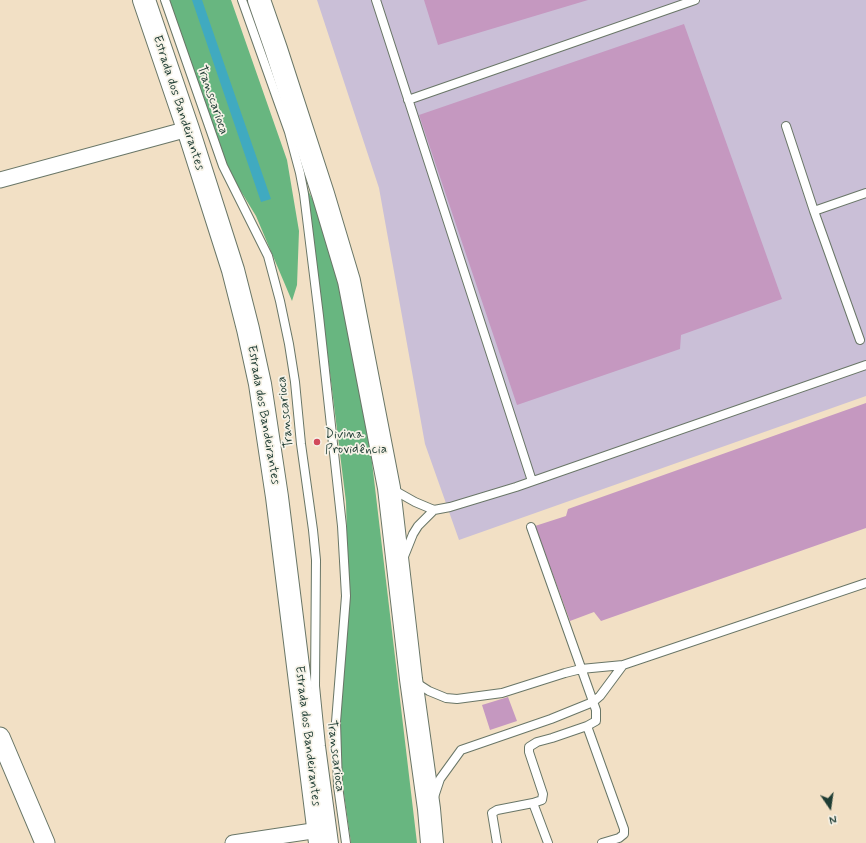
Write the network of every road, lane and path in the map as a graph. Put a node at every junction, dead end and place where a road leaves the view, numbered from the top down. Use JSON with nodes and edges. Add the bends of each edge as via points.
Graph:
{"nodes":[{"id":1,"x":144,"y":0,"type":"edge"},
{"id":2,"x":165,"y":0,"type":"edge"},
{"id":3,"x":242,"y":0,"type":"edge"},
{"id":4,"x":259,"y":0,"type":"edge"},
{"id":5,"x":376,"y":0,"type":"edge"},
{"id":6,"x":695,"y":0,"type":"edge"},
{"id":7,"x":408,"y":100,"type":"junction"},
{"id":8,"x":786,"y":126,"type":"dead end"},
{"id":9,"x":188,"y":129,"type":"junction"},
{"id":10,"x":0,"y":180,"type":"edge"},
{"id":11,"x":866,"y":193,"type":"edge"},
{"id":12,"x":814,"y":211,"type":"junction"},
{"id":13,"x":860,"y":340,"type":"dead end"},
{"id":14,"x":866,"y":365,"type":"edge"},
{"id":15,"x":532,"y":481,"type":"junction"},
{"id":16,"x":389,"y":488,"type":"junction"},
{"id":17,"x":434,"y":510,"type":"junction"},
{"id":18,"x":531,"y":527,"type":"dead end"},
{"id":19,"x":398,"y":570,"type":"junction"},
{"id":20,"x":866,"y":583,"type":"edge"},
{"id":21,"x":622,"y":665,"type":"junction"},
{"id":22,"x":581,"y":669,"type":"junction"},
{"id":23,"x":411,"y":679,"type":"junction"},
{"id":24,"x":593,"y":702,"type":"junction"},
{"id":25,"x":587,"y":726,"type":"junction"},
{"id":26,"x":0,"y":737,"type":"edge"},
{"id":27,"x":533,"y":803,"type":"junction"},
{"id":28,"x":429,"y":809,"type":"junction"},
{"id":29,"x":325,"y":839,"type":"edge"},
{"id":30,"x":45,"y":843,"type":"edge"},
{"id":31,"x":234,"y":843,"type":"edge"},
{"id":32,"x":346,"y":843,"type":"edge"},
{"id":33,"x":432,"y":843,"type":"edge"},
{"id":34,"x":497,"y":843,"type":"edge"},
{"id":35,"x":548,"y":843,"type":"edge"},
{"id":36,"x":602,"y":843,"type":"edge"}],
"edges":[{"from":1,"to":9,"type":"main road","name":"Estrada dos Bandeirantes"},
{"from":2,"to":29,"type":"lane","name":"Transcarioca","via":[[223,166],[268,256],[289,344],[316,560],[315,686],[321,746]]},
{"from":3,"to":32,"type":"lane","name":"Transcarioca","via":[[289,132],[304,194],[342,526],[346,596],[336,722],[338,786]]},
{"from":4,"to":16,"type":"main road","via":[[348,281]]},
{"from":5,"to":7,"type":"lane"},
{"from":6,"to":7,"type":"lane"},
{"from":7,"to":15,"type":"lane"},
{"from":8,"to":12,"type":"lane"},
{"from":9,"to":10,"type":"street"},
{"from":9,"to":29,"type":"main road","name":"Estrada dos Bandeirantes","via":[[232,270],[260,384]]},
{"from":11,"to":12,"type":"lane"},
{"from":12,"to":13,"type":"lane"},
{"from":14,"to":15,"type":"lane"},
{"from":15,"to":17,"type":"lane"},
{"from":16,"to":17,"type":"lane"},
{"from":16,"to":19,"type":"main road"},
{"from":17,"to":19,"type":"lane","via":[[413,534]]},
{"from":18,"to":22,"type":"lane"},
{"from":19,"to":23,"type":"main road"},
{"from":20,"to":21,"type":"lane"},
{"from":21,"to":22,"type":"lane"},
{"from":21,"to":24,"type":"lane"},
{"from":22,"to":23,"type":"lane","via":[[502,693],[456,699],[429,691]]},
{"from":22,"to":24,"type":"lane"},
{"from":23,"to":28,"type":"main road"},
{"from":24,"to":25,"type":"lane","via":[[596,721]]},
{"from":24,"to":28,"type":"lane","via":[[461,750],[440,779]]},
{"from":25,"to":27,"type":"lane","via":[[529,747],[543,794],[542,800]]},
{"from":25,"to":36,"type":"lane","via":[[624,829],[624,834],[620,838]]},
{"from":26,"to":30,"type":"street"},
{"from":27,"to":34,"type":"lane","via":[[492,813]]},
{"from":27,"to":35,"type":"lane"},
{"from":28,"to":33,"type":"main road"},
{"from":29,"to":31,"type":"street"}]}
